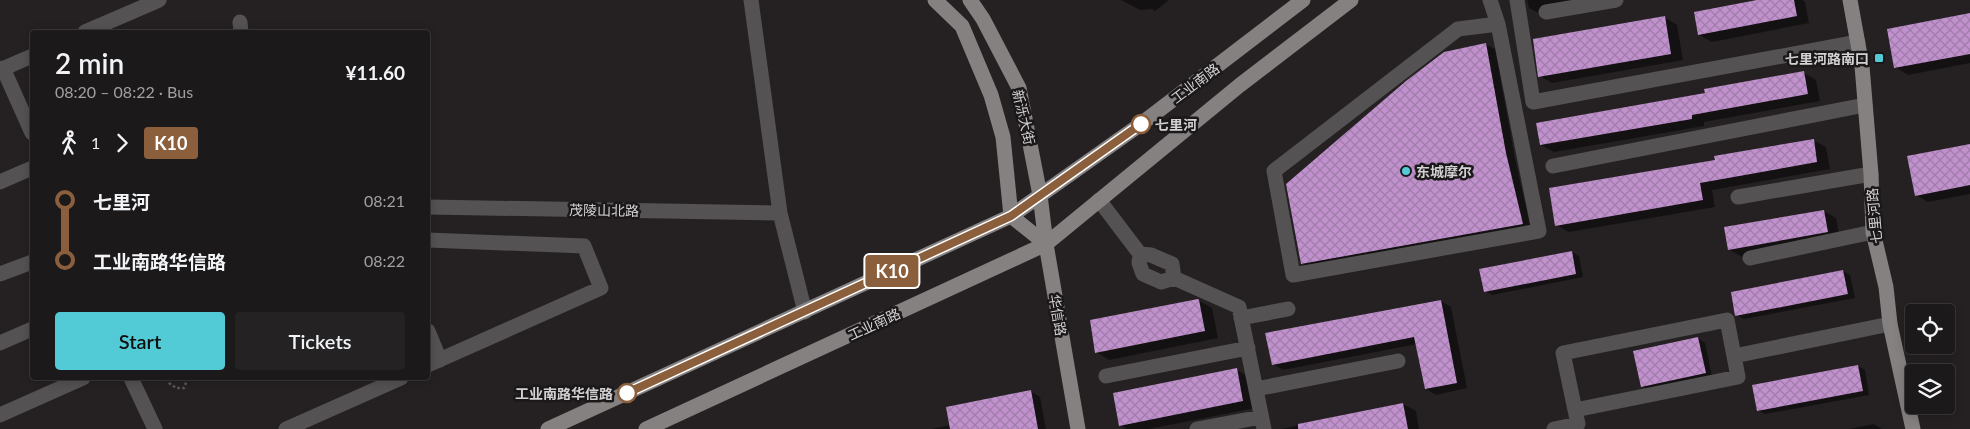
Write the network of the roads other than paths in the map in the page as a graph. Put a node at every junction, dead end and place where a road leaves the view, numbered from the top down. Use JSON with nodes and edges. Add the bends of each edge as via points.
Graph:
{"nodes":[{"id":1,"x":159,"y":0,"type":"edge"},
{"id":2,"x":751,"y":0,"type":"edge"},
{"id":3,"x":935,"y":0,"type":"edge"},
{"id":4,"x":970,"y":0,"type":"edge"},
{"id":5,"x":1303,"y":0,"type":"edge"},
{"id":6,"x":1351,"y":0,"type":"edge"},
{"id":7,"x":1490,"y":0,"type":"edge"},
{"id":8,"x":1517,"y":0,"type":"edge"},
{"id":9,"x":1616,"y":0,"type":"edge"},
{"id":10,"x":1850,"y":0,"type":"edge"},
{"id":11,"x":1546,"y":12,"type":"dead end"},
{"id":12,"x":1498,"y":24,"type":"junction"},
{"id":13,"x":90,"y":30,"type":"edge"},
{"id":14,"x":1858,"y":42,"type":"junction"},
{"id":15,"x":30,"y":57,"type":"edge"},
{"id":16,"x":2,"y":69,"type":"edge"},
{"id":17,"x":1865,"y":105,"type":"junction"},
{"id":18,"x":30,"y":129,"type":"edge"},
{"id":19,"x":1553,"y":166,"type":"dead end"},
{"id":20,"x":30,"y":169,"type":"edge"},
{"id":21,"x":1871,"y":174,"type":"junction"},
{"id":22,"x":0,"y":182,"type":"edge"},
{"id":23,"x":1040,"y":195,"type":"junction"},
{"id":24,"x":1738,"y":197,"type":"dead end"},
{"id":25,"x":1099,"y":200,"type":"junction"},
{"id":26,"x":430,"y":207,"type":"edge"},
{"id":27,"x":780,"y":213,"type":"junction"},
{"id":28,"x":1011,"y":216,"type":"junction"},
{"id":29,"x":1873,"y":232,"type":"junction"},
{"id":30,"x":430,"y":240,"type":"edge"},
{"id":31,"x":1046,"y":244,"type":"junction"},
{"id":32,"x":1140,"y":254,"type":"junction"},
{"id":33,"x":1750,"y":258,"type":"dead end"},
{"id":34,"x":30,"y":263,"type":"edge"},
{"id":35,"x":0,"y":274,"type":"edge"},
{"id":36,"x":1174,"y":278,"type":"junction"},
{"id":37,"x":1288,"y":309,"type":"dead end"},
{"id":38,"x":804,"y":312,"type":"junction"},
{"id":39,"x":1241,"y":318,"type":"junction"},
{"id":40,"x":1890,"y":324,"type":"junction"},
{"id":41,"x":30,"y":330,"type":"edge"},
{"id":42,"x":430,"y":342,"type":"edge"},
{"id":43,"x":0,"y":343,"type":"edge"},
{"id":44,"x":1248,"y":348,"type":"junction"},
{"id":45,"x":1734,"y":356,"type":"junction"},
{"id":46,"x":1398,"y":361,"type":"dead end"},
{"id":47,"x":434,"y":363,"type":"edge"},
{"id":48,"x":1106,"y":376,"type":"dead end"},
{"id":49,"x":79,"y":380,"type":"edge"},
{"id":50,"x":132,"y":380,"type":"edge"},
{"id":51,"x":396,"y":380,"type":"edge"},
{"id":52,"x":1256,"y":389,"type":"junction"},
{"id":53,"x":1575,"y":410,"type":"junction"},
{"id":54,"x":0,"y":415,"type":"edge"},
{"id":55,"x":1263,"y":423,"type":"edge"},
{"id":56,"x":150,"y":427,"type":"edge"},
{"id":57,"x":286,"y":429,"type":"edge"},
{"id":58,"x":548,"y":429,"type":"edge"},
{"id":59,"x":646,"y":429,"type":"edge"},
{"id":60,"x":1078,"y":429,"type":"edge"},
{"id":61,"x":1197,"y":429,"type":"edge"},
{"id":62,"x":1554,"y":429,"type":"edge"},
{"id":63,"x":1913,"y":429,"type":"edge"}],
"edges":[{"from":1,"to":13,"type":"street"},
{"from":2,"to":27,"type":"street"},
{"from":3,"to":28,"type":"main road","name":"新泺大街","via":[[962,26],[991,95],[1002,137]]},
{"from":4,"to":23,"type":"main road","name":"新泺大街","via":[[1019,88]]},
{"from":5,"to":23,"type":"main road","name":"工业南路","via":[[1141,124]]},
{"from":6,"to":25,"type":"main road","name":"工业南路"},
{"from":7,"to":12,"type":"street"},
{"from":8,"to":14,"type":"street","via":[[1533,102]]},
{"from":9,"to":11,"type":"street"},
{"from":10,"to":14,"type":"main road","name":"七里河路"},
{"from":12,"to":12,"type":"street","via":[[1458,29],[1274,171],[1293,275],[1539,232]]},
{"from":14,"to":17,"type":"main road","name":"七里河路"},
{"from":15,"to":16,"type":"street"},
{"from":16,"to":18,"type":"street"},
{"from":17,"to":19,"type":"street"},
{"from":17,"to":21,"type":"main road","name":"七里河路"},
{"from":20,"to":22,"type":"street"},
{"from":21,"to":24,"type":"street"},
{"from":21,"to":29,"type":"main road","name":"七里河路"},
{"from":23,"to":28,"type":"main road","name":"工业南路"},
{"from":23,"to":31,"type":"main road","name":"新泺大街"},
{"from":25,"to":31,"type":"main road","name":"工业南路"},
{"from":25,"to":32,"type":"street"},
{"from":26,"to":27,"type":"street","name":"茂陵山北路"},
{"from":27,"to":38,"type":"street"},
{"from":28,"to":31,"type":"main road"},
{"from":28,"to":38,"type":"main road","name":"工业南路"},
{"from":29,"to":33,"type":"street"},
{"from":29,"to":40,"type":"main road","name":"七里河路","via":[[1886,287]]},
{"from":30,"to":47,"type":"street","via":[[584,246],[601,288]]},
{"from":31,"to":59,"type":"main road","name":"工业南路"},
{"from":31,"to":60,"type":"main road","name":"华信路"},
{"from":32,"to":36,"type":"street","via":[[1172,264]]},
{"from":32,"to":36,"type":"street","via":[[1143,274],[1161,282]]},
{"from":34,"to":35,"type":"street"},
{"from":36,"to":39,"type":"street","via":[[1239,307]]},
{"from":37,"to":39,"type":"street"},
{"from":38,"to":58,"type":"main road","name":"工业南路"},
{"from":39,"to":44,"type":"street"},
{"from":40,"to":45,"type":"street"},
{"from":40,"to":63,"type":"main road","name":"七里河路"},
{"from":41,"to":43,"type":"street"},
{"from":42,"to":47,"type":"street"},
{"from":44,"to":48,"type":"street"},
{"from":44,"to":52,"type":"street"},
{"from":45,"to":53,"type":"street","via":[[1738,377]]},
{"from":45,"to":53,"type":"street","via":[[1727,320],[1563,353]]},
{"from":46,"to":52,"type":"street"},
{"from":49,"to":54,"type":"street"},
{"from":50,"to":56,"type":"street"},
{"from":51,"to":57,"type":"street"},
{"from":52,"to":55,"type":"street"},
{"from":53,"to":62,"type":"street","via":[[1578,424]]},
{"from":55,"to":61,"type":"street"}]}
